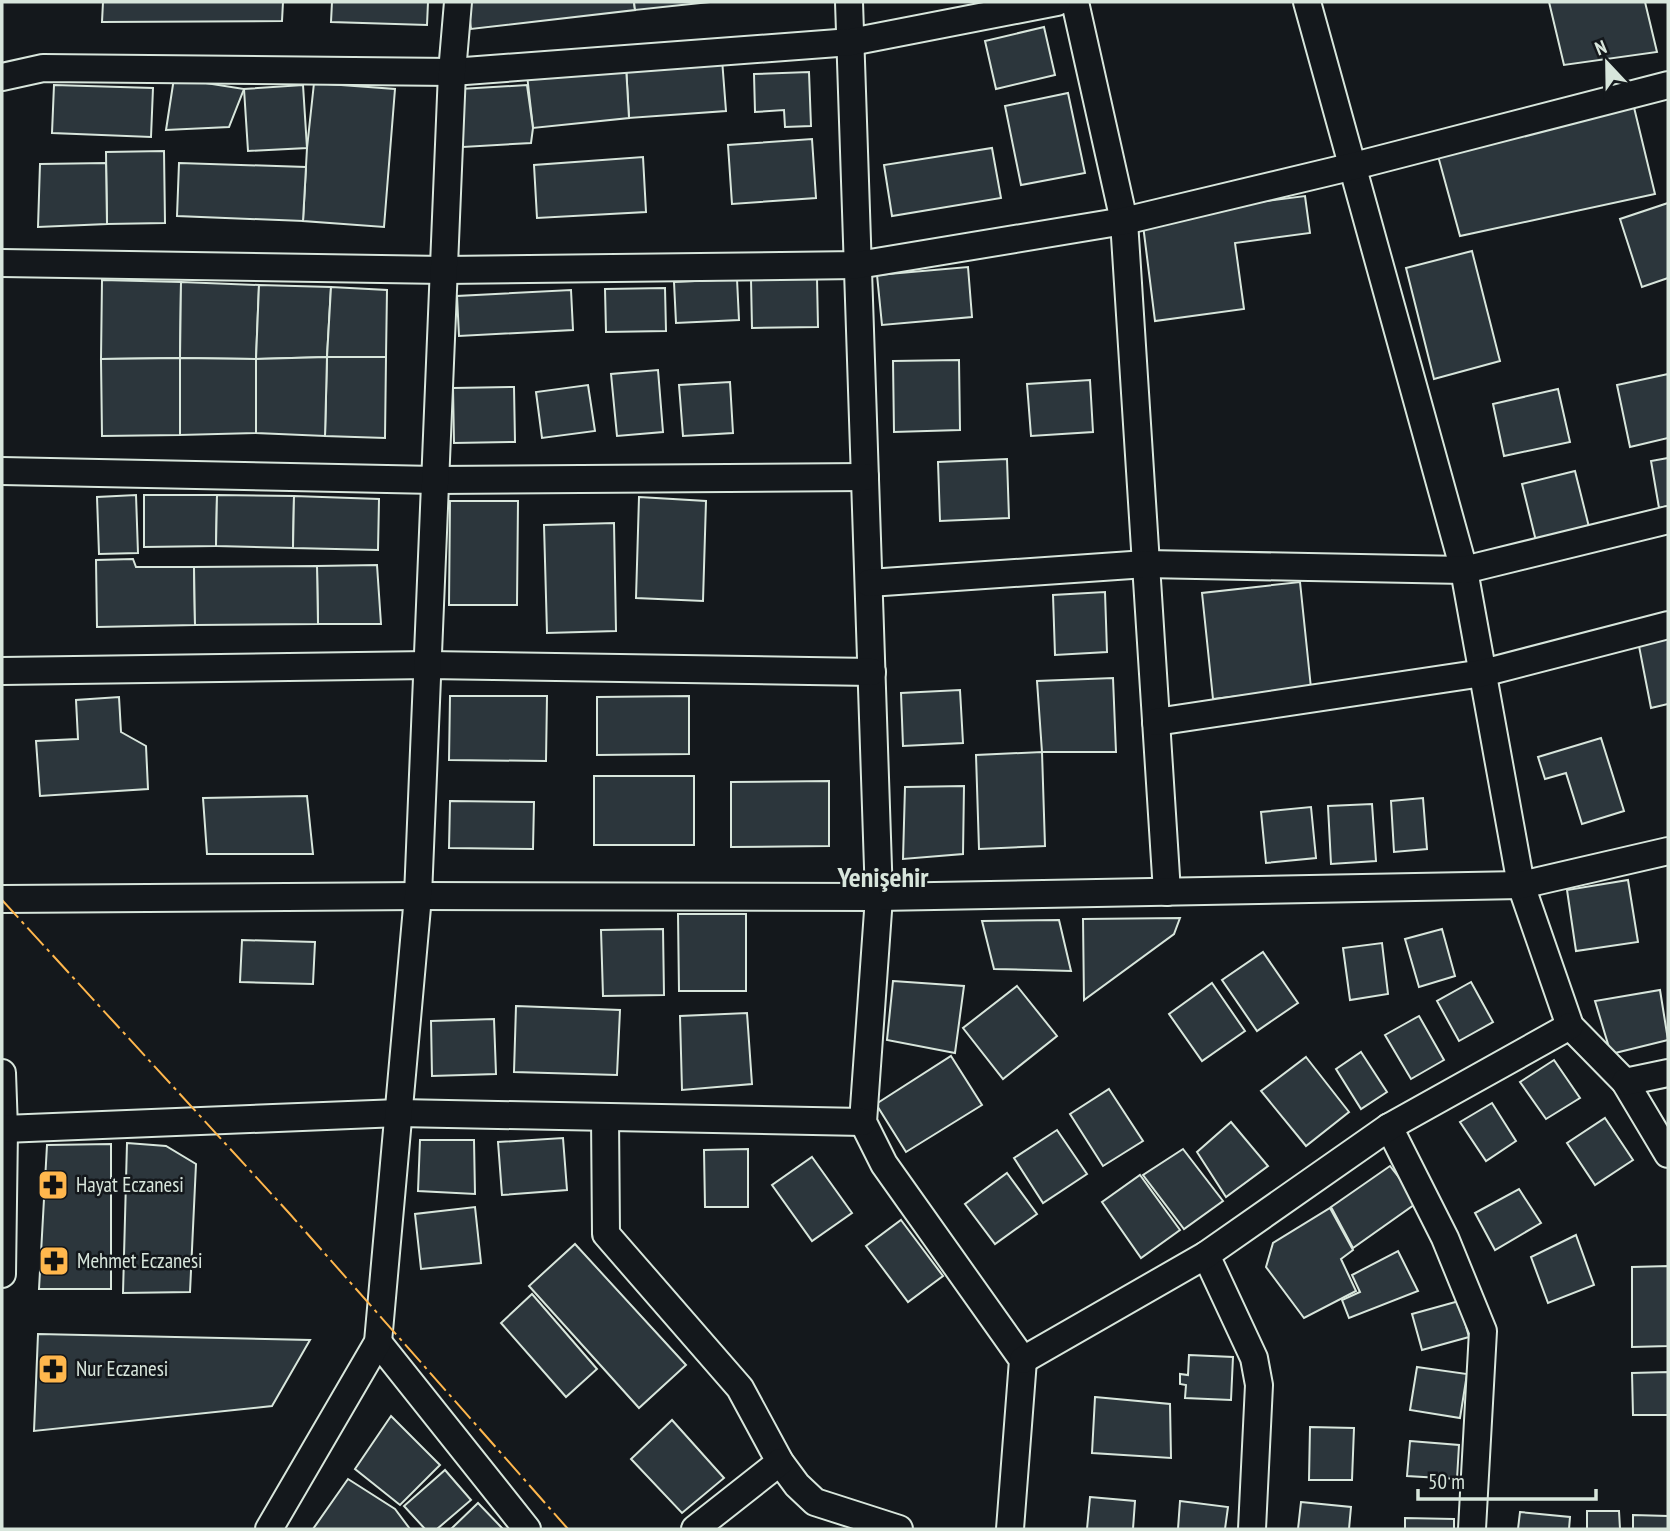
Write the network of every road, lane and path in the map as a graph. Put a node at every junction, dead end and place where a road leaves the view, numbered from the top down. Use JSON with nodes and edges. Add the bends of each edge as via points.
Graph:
{"nodes":[{"id":1,"x":458,"y":2,"type":"edge"},
{"id":2,"x":849,"y":2,"type":"edge"},
{"id":3,"x":1058,"y":2,"type":"edge"},
{"id":4,"x":1074,"y":2,"type":"edge"},
{"id":5,"x":1307,"y":2,"type":"edge"},
{"id":6,"x":851,"y":42,"type":"junction"},
{"id":7,"x":452,"y":72,"type":"junction"},
{"id":8,"x":2,"y":77,"type":"edge"},
{"id":9,"x":1668,"y":85,"type":"edge"},
{"id":10,"x":1354,"y":166,"type":"junction"},
{"id":11,"x":1124,"y":221,"type":"junction"},
{"id":12,"x":2,"y":263,"type":"edge"},
{"id":13,"x":858,"y":265,"type":"junction"},
{"id":14,"x":444,"y":270,"type":"junction"},
{"id":15,"x":2,"y":471,"type":"edge"},
{"id":16,"x":865,"y":477,"type":"junction"},
{"id":17,"x":435,"y":480,"type":"junction"},
{"id":18,"x":1668,"y":520,"type":"edge"},
{"id":19,"x":1146,"y":564,"type":"junction"},
{"id":20,"x":1464,"y":570,"type":"junction"},
{"id":21,"x":869,"y":583,"type":"junction"},
{"id":22,"x":1668,"y":625,"type":"edge"},
{"id":23,"x":428,"y":665,"type":"junction"},
{"id":24,"x":2,"y":671,"type":"edge"},
{"id":25,"x":872,"y":673,"type":"junction"},
{"id":26,"x":1483,"y":674,"type":"junction"},
{"id":27,"x":1156,"y":722,"type":"junction"},
{"id":28,"x":1668,"y":851,"type":"edge"},
{"id":29,"x":1521,"y":885,"type":"junction"},
{"id":30,"x":1167,"y":892,"type":"junction"},
{"id":31,"x":418,"y":896,"type":"junction"},
{"id":32,"x":879,"y":897,"type":"junction"},
{"id":33,"x":2,"y":899,"type":"edge"},
{"id":34,"x":1570,"y":1026,"type":"junction"},
{"id":35,"x":2,"y":1073,"type":"edge"},
{"id":36,"x":1668,"y":1073,"type":"edge"},
{"id":37,"x":1625,"y":1082,"type":"junction"},
{"id":38,"x":399,"y":1113,"type":"junction"},
{"id":39,"x":605,"y":1117,"type":"junction"},
{"id":40,"x":863,"y":1122,"type":"junction"},
{"id":41,"x":3,"y":1125,"type":"edge"},
{"id":42,"x":1389,"y":1127,"type":"junction"},
{"id":43,"x":1668,"y":1154,"type":"edge"},
{"id":44,"x":1206,"y":1255,"type":"junction"},
{"id":45,"x":2,"y":1274,"type":"edge"},
{"id":46,"x":378,"y":1342,"type":"junction"},
{"id":47,"x":1023,"y":1360,"type":"junction"},
{"id":48,"x":780,"y":1462,"type":"junction"},
{"id":49,"x":269,"y":1529,"type":"edge"},
{"id":50,"x":527,"y":1529,"type":"edge"},
{"id":51,"x":695,"y":1529,"type":"edge"},
{"id":52,"x":899,"y":1529,"type":"edge"},
{"id":53,"x":1010,"y":1529,"type":"edge"},
{"id":54,"x":1252,"y":1529,"type":"edge"},
{"id":55,"x":1472,"y":1529,"type":"edge"}],
"edges":[{"from":1,"to":7,"type":"street"},
{"from":2,"to":6,"type":"street"},
{"from":3,"to":6,"type":"street"},
{"from":4,"to":11,"type":"street"},
{"from":5,"to":10,"type":"street"},
{"from":6,"to":7,"type":"street"},
{"from":6,"to":13,"type":"street"},
{"from":7,"to":8,"type":"street","via":[[43,68]]},
{"from":7,"to":14,"type":"street"},
{"from":9,"to":10,"type":"street"},
{"from":10,"to":11,"type":"street"},
{"from":10,"to":20,"type":"street"},
{"from":11,"to":13,"type":"street"},
{"from":11,"to":19,"type":"street"},
{"from":12,"to":14,"type":"street"},
{"from":13,"to":14,"type":"street"},
{"from":13,"to":16,"type":"street"},
{"from":14,"to":17,"type":"street"},
{"from":15,"to":17,"type":"street"},
{"from":16,"to":17,"type":"street"},
{"from":16,"to":21,"type":"street"},
{"from":17,"to":23,"type":"street"},
{"from":18,"to":20,"type":"street"},
{"from":19,"to":20,"type":"street"},
{"from":19,"to":21,"type":"street"},
{"from":19,"to":27,"type":"street"},
{"from":20,"to":26,"type":"street"},
{"from":21,"to":25,"type":"street"},
{"from":22,"to":26,"type":"street"},
{"from":23,"to":24,"type":"street"},
{"from":23,"to":25,"type":"street"},
{"from":23,"to":31,"type":"street"},
{"from":25,"to":32,"type":"street"},
{"from":26,"to":27,"type":"street"},
{"from":26,"to":29,"type":"street"},
{"from":27,"to":30,"type":"street"},
{"from":28,"to":29,"type":"street"},
{"from":29,"to":30,"type":"street"},
{"from":29,"to":34,"type":"street"},
{"from":30,"to":32,"type":"street"},
{"from":31,"to":32,"type":"street"},
{"from":31,"to":33,"type":"street"},
{"from":31,"to":38,"type":"street"},
{"from":32,"to":40,"type":"street"},
{"from":34,"to":37,"type":"street"},
{"from":34,"to":42,"type":"street"},
{"from":35,"to":41,"type":"street"},
{"from":36,"to":37,"type":"street"},
{"from":37,"to":43,"type":"street"},
{"from":38,"to":39,"type":"street"},
{"from":38,"to":41,"type":"street"},
{"from":38,"to":46,"type":"street"},
{"from":39,"to":40,"type":"street"},
{"from":39,"to":48,"type":"street","via":[[606,1234],[740,1388]]},
{"from":40,"to":47,"type":"street","via":[[884,1164]]},
{"from":41,"to":45,"type":"street"},
{"from":42,"to":44,"type":"street"},
{"from":42,"to":55,"type":"street","via":[[1445,1238],[1483,1331]]},
{"from":44,"to":47,"type":"street"},
{"from":44,"to":54,"type":"street","via":[[1254,1358],[1259,1385]]},
{"from":46,"to":49,"type":"street"},
{"from":46,"to":50,"type":"street"},
{"from":47,"to":53,"type":"street"},
{"from":48,"to":51,"type":"street"},
{"from":48,"to":52,"type":"street","via":[[816,1502]]}]}
